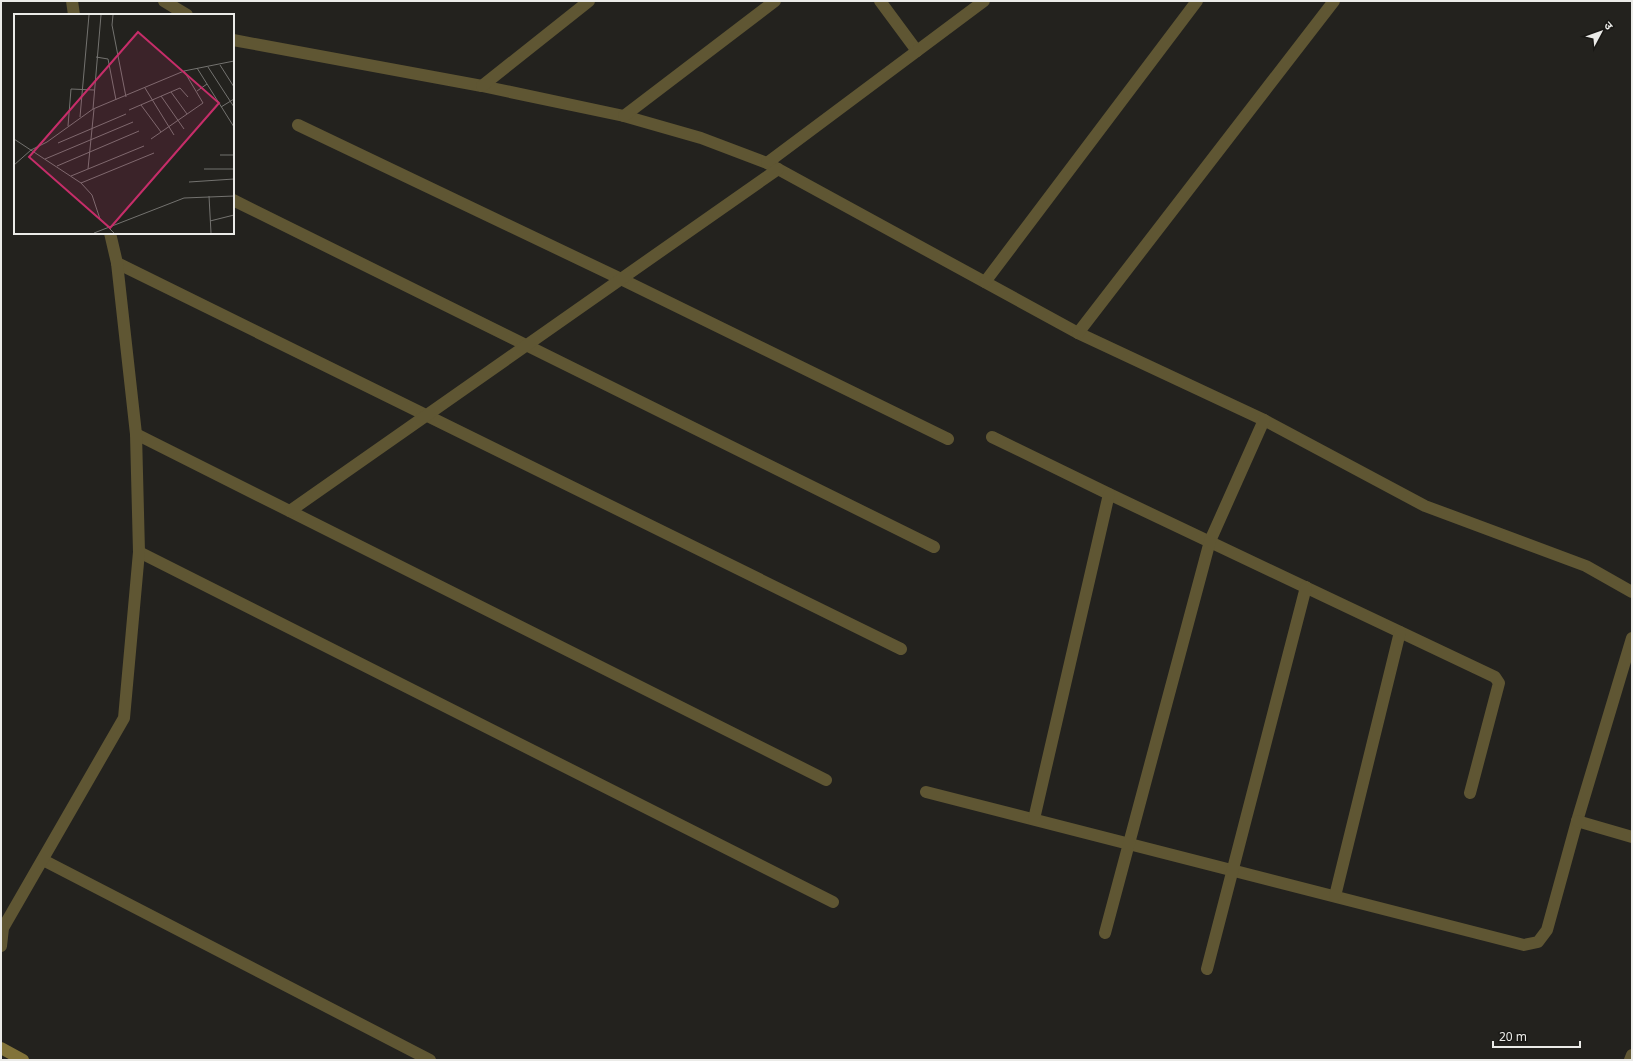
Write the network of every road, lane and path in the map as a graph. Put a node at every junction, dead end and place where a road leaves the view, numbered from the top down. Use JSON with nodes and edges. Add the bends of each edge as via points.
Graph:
{"nodes":[{"id":1,"x":72,"y":1,"type":"edge"},
{"id":2,"x":164,"y":1,"type":"edge"},
{"id":3,"x":589,"y":1,"type":"edge"},
{"id":4,"x":775,"y":1,"type":"edge"},
{"id":5,"x":880,"y":1,"type":"edge"},
{"id":6,"x":984,"y":1,"type":"edge"},
{"id":7,"x":1197,"y":1,"type":"edge"},
{"id":8,"x":1334,"y":1,"type":"edge"},
{"id":9,"x":74,"y":14,"type":"edge"},
{"id":10,"x":185,"y":14,"type":"edge"},
{"id":11,"x":234,"y":40,"type":"edge"},
{"id":12,"x":917,"y":51,"type":"junction"},
{"id":13,"x":482,"y":86,"type":"junction"},
{"id":14,"x":624,"y":116,"type":"junction"},
{"id":15,"x":298,"y":125,"type":"dead end"},
{"id":16,"x":772,"y":166,"type":"junction"},
{"id":17,"x":234,"y":200,"type":"edge"},
{"id":18,"x":110,"y":234,"type":"edge"},
{"id":19,"x":117,"y":263,"type":"junction"},
{"id":20,"x":621,"y":278,"type":"junction"},
{"id":21,"x":985,"y":282,"type":"junction"},
{"id":22,"x":1078,"y":333,"type":"junction"},
{"id":23,"x":526,"y":345,"type":"junction"},
{"id":24,"x":426,"y":415,"type":"junction"},
{"id":25,"x":1264,"y":420,"type":"junction"},
{"id":26,"x":136,"y":434,"type":"junction"},
{"id":27,"x":992,"y":437,"type":"dead end"},
{"id":28,"x":948,"y":439,"type":"dead end"},
{"id":29,"x":1109,"y":494,"type":"junction"},
{"id":30,"x":290,"y":511,"type":"junction"},
{"id":31,"x":1210,"y":541,"type":"junction"},
{"id":32,"x":934,"y":548,"type":"dead end"},
{"id":33,"x":139,"y":552,"type":"junction"},
{"id":34,"x":1306,"y":587,"type":"junction"},
{"id":35,"x":1632,"y":592,"type":"edge"},
{"id":36,"x":1400,"y":632,"type":"junction"},
{"id":37,"x":1632,"y":638,"type":"edge"},
{"id":38,"x":901,"y":648,"type":"dead end"},
{"id":39,"x":826,"y":780,"type":"dead end"},
{"id":40,"x":926,"y":792,"type":"dead end"},
{"id":41,"x":1470,"y":793,"type":"dead end"},
{"id":42,"x":1034,"y":819,"type":"junction"},
{"id":43,"x":1577,"y":821,"type":"junction"},
{"id":44,"x":1632,"y":837,"type":"edge"},
{"id":45,"x":1129,"y":843,"type":"junction"},
{"id":46,"x":43,"y":860,"type":"junction"},
{"id":47,"x":1233,"y":870,"type":"junction"},
{"id":48,"x":1335,"y":896,"type":"junction"},
{"id":49,"x":834,"y":902,"type":"dead end"},
{"id":50,"x":1105,"y":933,"type":"dead end"},
{"id":51,"x":1,"y":946,"type":"edge"},
{"id":52,"x":1207,"y":969,"type":"dead end"},
{"id":53,"x":1,"y":1048,"type":"edge"},
{"id":54,"x":1632,"y":1055,"type":"edge"},
{"id":55,"x":23,"y":1060,"type":"edge"},
{"id":56,"x":430,"y":1060,"type":"edge"},
{"id":57,"x":1630,"y":1060,"type":"edge"}],
"edges":[{"from":1,"to":9,"type":"street"},
{"from":2,"to":10,"type":"street"},
{"from":3,"to":13,"type":"street"},
{"from":4,"to":14,"type":"street"},
{"from":5,"to":12,"type":"street"},
{"from":6,"to":12,"type":"street"},
{"from":7,"to":21,"type":"street"},
{"from":8,"to":22,"type":"street"},
{"from":11,"to":13,"type":"street"},
{"from":12,"to":16,"type":"street"},
{"from":13,"to":14,"type":"street"},
{"from":14,"to":16,"type":"street","via":[[701,138]]},
{"from":15,"to":20,"type":"street"},
{"from":16,"to":20,"type":"street"},
{"from":16,"to":21,"type":"street"},
{"from":17,"to":23,"type":"street"},
{"from":18,"to":19,"type":"street"},
{"from":19,"to":24,"type":"street"},
{"from":19,"to":26,"type":"street"},
{"from":20,"to":23,"type":"street"},
{"from":20,"to":28,"type":"street"},
{"from":21,"to":22,"type":"street"},
{"from":22,"to":25,"type":"street"},
{"from":23,"to":24,"type":"street"},
{"from":23,"to":32,"type":"street"},
{"from":24,"to":30,"type":"street"},
{"from":24,"to":38,"type":"street"},
{"from":25,"to":31,"type":"street"},
{"from":25,"to":35,"type":"street","via":[[1425,506],[1586,566]]},
{"from":26,"to":30,"type":"street"},
{"from":26,"to":33,"type":"street"},
{"from":27,"to":29,"type":"street"},
{"from":29,"to":31,"type":"street"},
{"from":29,"to":42,"type":"street"},
{"from":30,"to":39,"type":"street"},
{"from":31,"to":34,"type":"street"},
{"from":31,"to":45,"type":"street"},
{"from":33,"to":46,"type":"street","via":[[124,718]]},
{"from":33,"to":49,"type":"street"},
{"from":34,"to":36,"type":"street"},
{"from":34,"to":47,"type":"street"},
{"from":36,"to":41,"type":"street","via":[[1495,676],[1498,681]]},
{"from":36,"to":48,"type":"street"},
{"from":37,"to":43,"type":"street"},
{"from":40,"to":42,"type":"street"},
{"from":42,"to":45,"type":"street"},
{"from":43,"to":44,"type":"street"},
{"from":43,"to":48,"type":"street","via":[[1547,930],[1538,942],[1524,945]]},
{"from":45,"to":47,"type":"street"},
{"from":45,"to":50,"type":"street"},
{"from":46,"to":51,"type":"street","via":[[3,928]]},
{"from":46,"to":56,"type":"street"},
{"from":47,"to":48,"type":"street"},
{"from":47,"to":52,"type":"street"},
{"from":53,"to":55,"type":"street"},
{"from":54,"to":57,"type":"street"}]}
